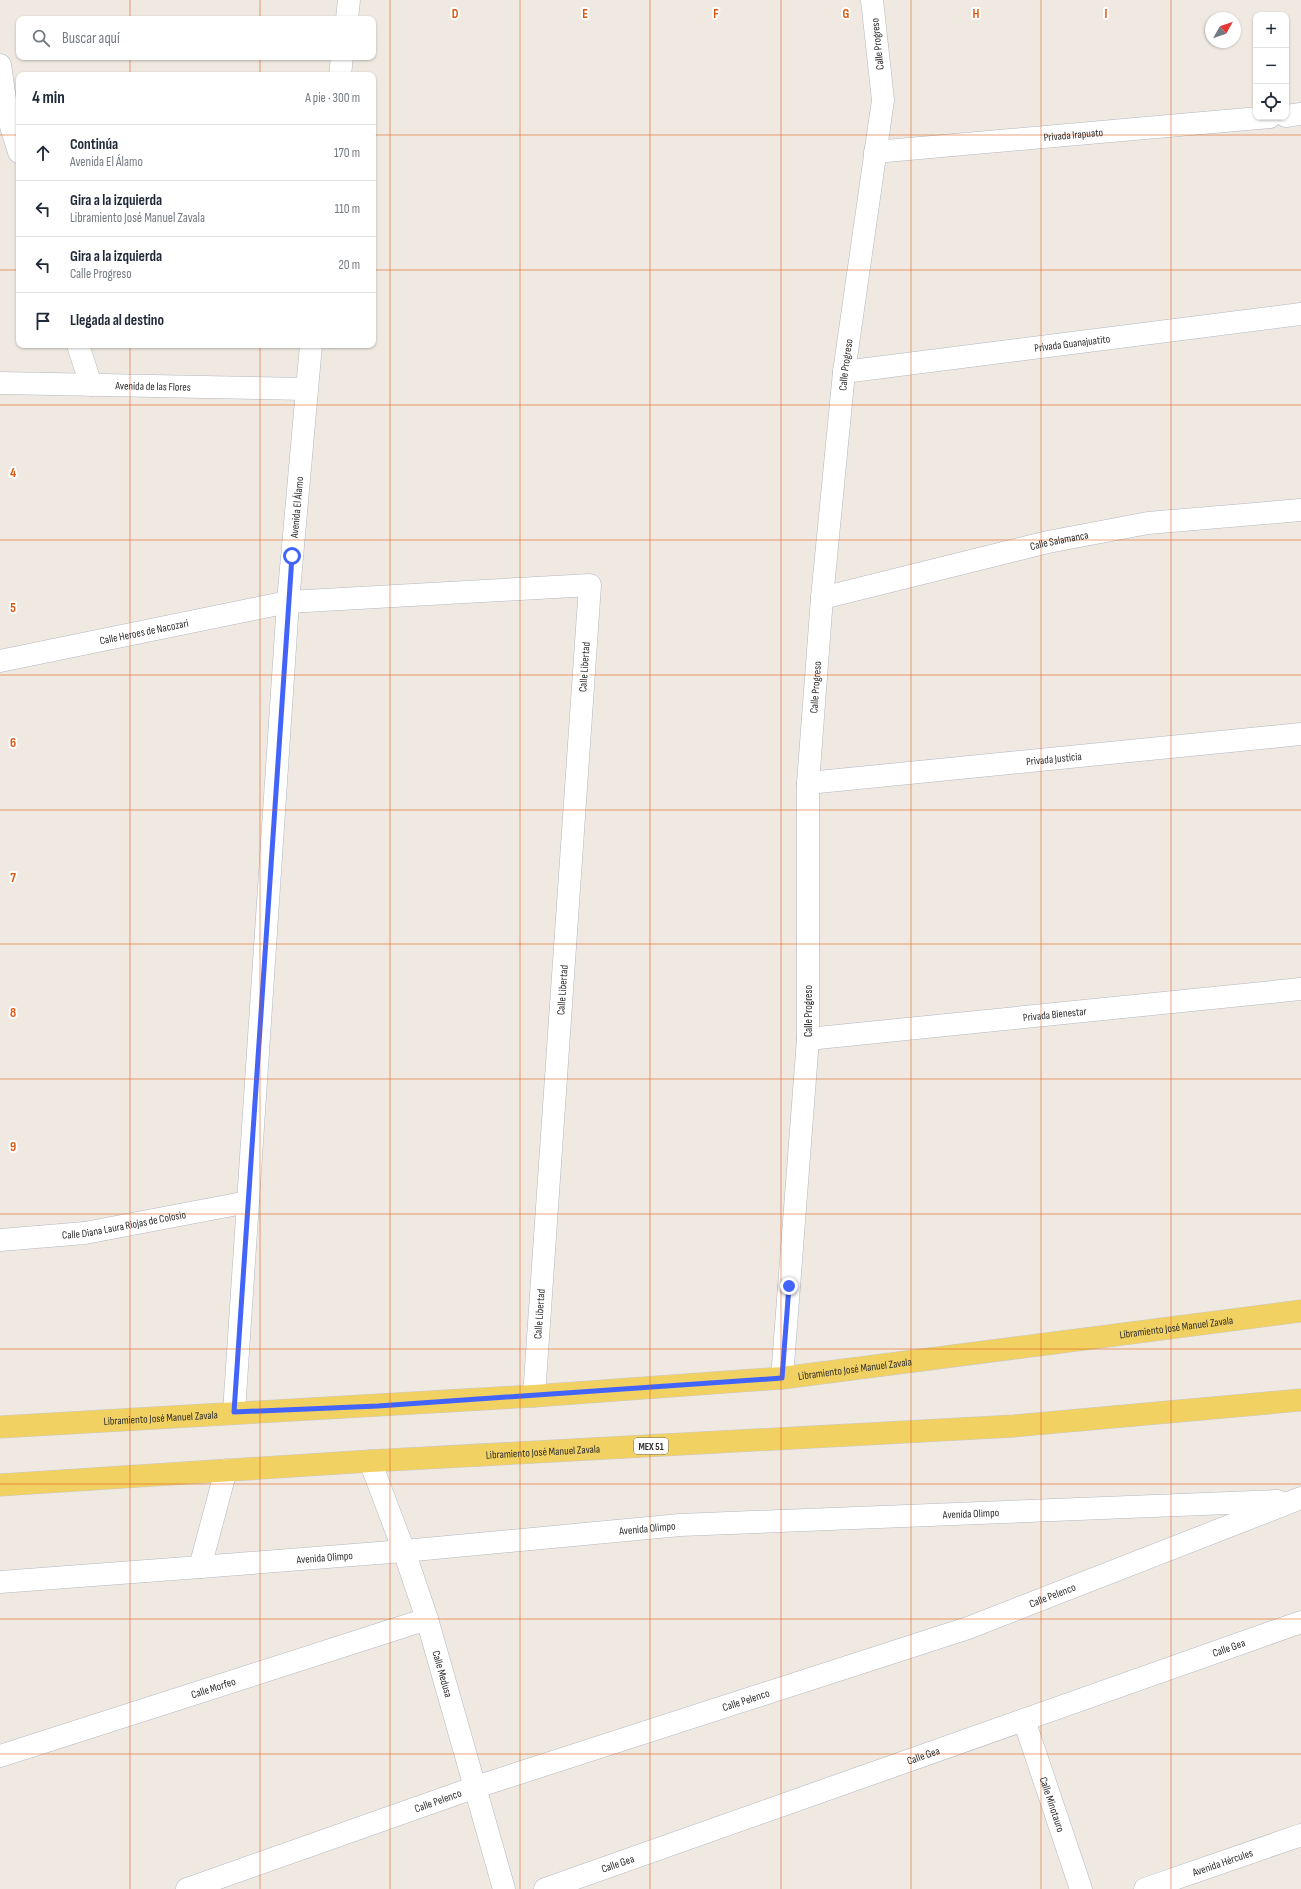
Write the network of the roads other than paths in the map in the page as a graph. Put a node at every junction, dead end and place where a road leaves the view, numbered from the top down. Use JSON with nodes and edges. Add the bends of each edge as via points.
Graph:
{"nodes":[{"id":1,"x":349,"y":0,"type":"edge"},
{"id":2,"x":872,"y":0,"type":"edge"},
{"id":3,"x":346,"y":16,"type":"edge"},
{"id":4,"x":342,"y":60,"type":"edge"},
{"id":5,"x":0,"y":65,"type":"edge"},
{"id":6,"x":340,"y":72,"type":"edge"},
{"id":7,"x":4,"y":113,"type":"edge"},
{"id":8,"x":1301,"y":114,"type":"edge"},
{"id":9,"x":1289,"y":116,"type":"edge"},
{"id":10,"x":1253,"y":119,"type":"edge"},
{"id":11,"x":16,"y":144,"type":"edge"},
{"id":12,"x":875,"y":152,"type":"junction"},
{"id":13,"x":1301,"y":314,"type":"edge"},
{"id":14,"x":79,"y":348,"type":"edge"},
{"id":15,"x":310,"y":348,"type":"edge"},
{"id":16,"x":844,"y":372,"type":"junction"},
{"id":17,"x":0,"y":383,"type":"edge"},
{"id":18,"x":91,"y":385,"type":"junction"},
{"id":19,"x":306,"y":389,"type":"junction"},
{"id":20,"x":1301,"y":510,"type":"edge"},
{"id":21,"x":590,"y":585,"type":"joint"},
{"id":22,"x":822,"y":598,"type":"junction"},
{"id":23,"x":288,"y":602,"type":"junction"},
{"id":24,"x":0,"y":661,"type":"edge"},
{"id":25,"x":1301,"y":734,"type":"edge"},
{"id":26,"x":808,"y":783,"type":"junction"},
{"id":27,"x":1301,"y":988,"type":"edge"},
{"id":28,"x":808,"y":1039,"type":"junction"},
{"id":29,"x":248,"y":1202,"type":"junction"},
{"id":30,"x":0,"y":1240,"type":"edge"},
{"id":31,"x":1301,"y":1311,"type":"edge"},
{"id":32,"x":782,"y":1378,"type":"junction"},
{"id":33,"x":534,"y":1396,"type":"junction"},
{"id":34,"x":1301,"y":1400,"type":"edge"},
{"id":35,"x":234,"y":1412,"type":"junction"},
{"id":36,"x":0,"y":1427,"type":"edge"},
{"id":37,"x":370,"y":1461,"type":"junction"},
{"id":38,"x":226,"y":1470,"type":"junction"},
{"id":39,"x":0,"y":1484,"type":"edge"},
{"id":40,"x":1298,"y":1499,"type":"edge"},
{"id":41,"x":404,"y":1551,"type":"junction"},
{"id":42,"x":200,"y":1567,"type":"junction"},
{"id":43,"x":0,"y":1582,"type":"edge"},
{"id":44,"x":427,"y":1620,"type":"junction"},
{"id":45,"x":1301,"y":1622,"type":"edge"},
{"id":46,"x":1024,"y":1720,"type":"junction"},
{"id":47,"x":0,"y":1756,"type":"edge"},
{"id":48,"x":476,"y":1787,"type":"junction"},
{"id":49,"x":1301,"y":1835,"type":"edge"},
{"id":50,"x":187,"y":1889,"type":"edge"},
{"id":51,"x":504,"y":1889,"type":"edge"},
{"id":52,"x":545,"y":1889,"type":"edge"},
{"id":53,"x":1081,"y":1889,"type":"edge"},
{"id":54,"x":1145,"y":1889,"type":"edge"}],
"edges":[{"from":1,"to":3,"type":"street"},
{"from":2,"to":12,"type":"street","name":"Calle Progreso","via":[[883,100]]},
{"from":4,"to":6,"type":"street"},
{"from":5,"to":7,"type":"street"},
{"from":7,"to":11,"type":"street"},
{"from":8,"to":9,"type":"street"},
{"from":10,"to":12,"type":"street","name":"Privada Irapuato"},
{"from":12,"to":16,"type":"street","name":"Calle Progreso"},
{"from":13,"to":16,"type":"street","name":"Privada Guanajuatito"},
{"from":14,"to":18,"type":"street"},
{"from":15,"to":19,"type":"street","name":"Avenida El Álamo"},
{"from":16,"to":22,"type":"street","name":"Calle Progreso"},
{"from":17,"to":18,"type":"street","name":"Avenida de las Flores"},
{"from":18,"to":19,"type":"street","name":"Avenida de las Flores"},
{"from":19,"to":23,"type":"street","name":"Avenida El Álamo"},
{"from":20,"to":22,"type":"street","name":"Calle Salamanca","via":[[1109,530],[1048,542]]},
{"from":21,"to":23,"type":"street","name":"Calle Heroes de Nacozari"},
{"from":21,"to":33,"type":"street","name":"Calle Libertad"},
{"from":22,"to":26,"type":"street","name":"Calle Progreso"},
{"from":23,"to":24,"type":"street","name":"Calle Heroes de Nacozari"},
{"from":23,"to":29,"type":"street","name":"Avenida El Álamo"},
{"from":25,"to":26,"type":"street","name":"Privada Justicia"},
{"from":26,"to":28,"type":"street","name":"Calle Progreso"},
{"from":27,"to":28,"type":"street","name":"Privada Bienestar"},
{"from":28,"to":32,"type":"street","name":"Calle Progreso"},
{"from":29,"to":30,"type":"street","name":"Calle Diana Laura Riojas de Colosio","via":[[85,1233]]},
{"from":29,"to":35,"type":"street","name":"Avenida El Álamo"},
{"from":31,"to":32,"type":"main road","name":"Libramiento José Manuel Zavala"},
{"from":32,"to":33,"type":"main road","name":"Libramiento José Manuel Zavala"},
{"from":33,"to":35,"type":"main road","name":"Libramiento José Manuel Zavala"},
{"from":34,"to":37,"type":"main road","name":"Libramiento José Manuel Zavala","number":"MEX 51","via":[[1014,1426]]},
{"from":35,"to":36,"type":"main road","name":"Libramiento José Manuel Zavala"},
{"from":37,"to":38,"type":"main road","name":"Libramiento José Manuel Zavala","number":"MEX 51"},
{"from":37,"to":41,"type":"street","name":"Calle Medusa"},
{"from":38,"to":39,"type":"main road","name":"Libramiento José Manuel Zavala","number":"MEX 51"},
{"from":38,"to":42,"type":"street"},
{"from":40,"to":41,"type":"street","name":"Avenida Olimpo","via":[[680,1525]]},
{"from":40,"to":48,"type":"street","name":"Calle Pelenco","via":[[968,1628]]},
{"from":41,"to":42,"type":"street","name":"Avenida Olimpo"},
{"from":41,"to":44,"type":"street","name":"Calle Medusa"},
{"from":42,"to":43,"type":"street","name":"Avenida Olimpo"},
{"from":44,"to":47,"type":"street","name":"Calle Morfeo"},
{"from":44,"to":48,"type":"street","name":"Calle Medusa"},
{"from":45,"to":46,"type":"street","name":"Calle Gea"},
{"from":46,"to":52,"type":"street","name":"Calle Gea"},
{"from":46,"to":53,"type":"street","name":"Calle Minotauro"},
{"from":48,"to":50,"type":"street","name":"Calle Pelenco"},
{"from":48,"to":51,"type":"street","name":"Calle Medusa"},
{"from":49,"to":54,"type":"street","name":"Avenida Hércules"}]}
